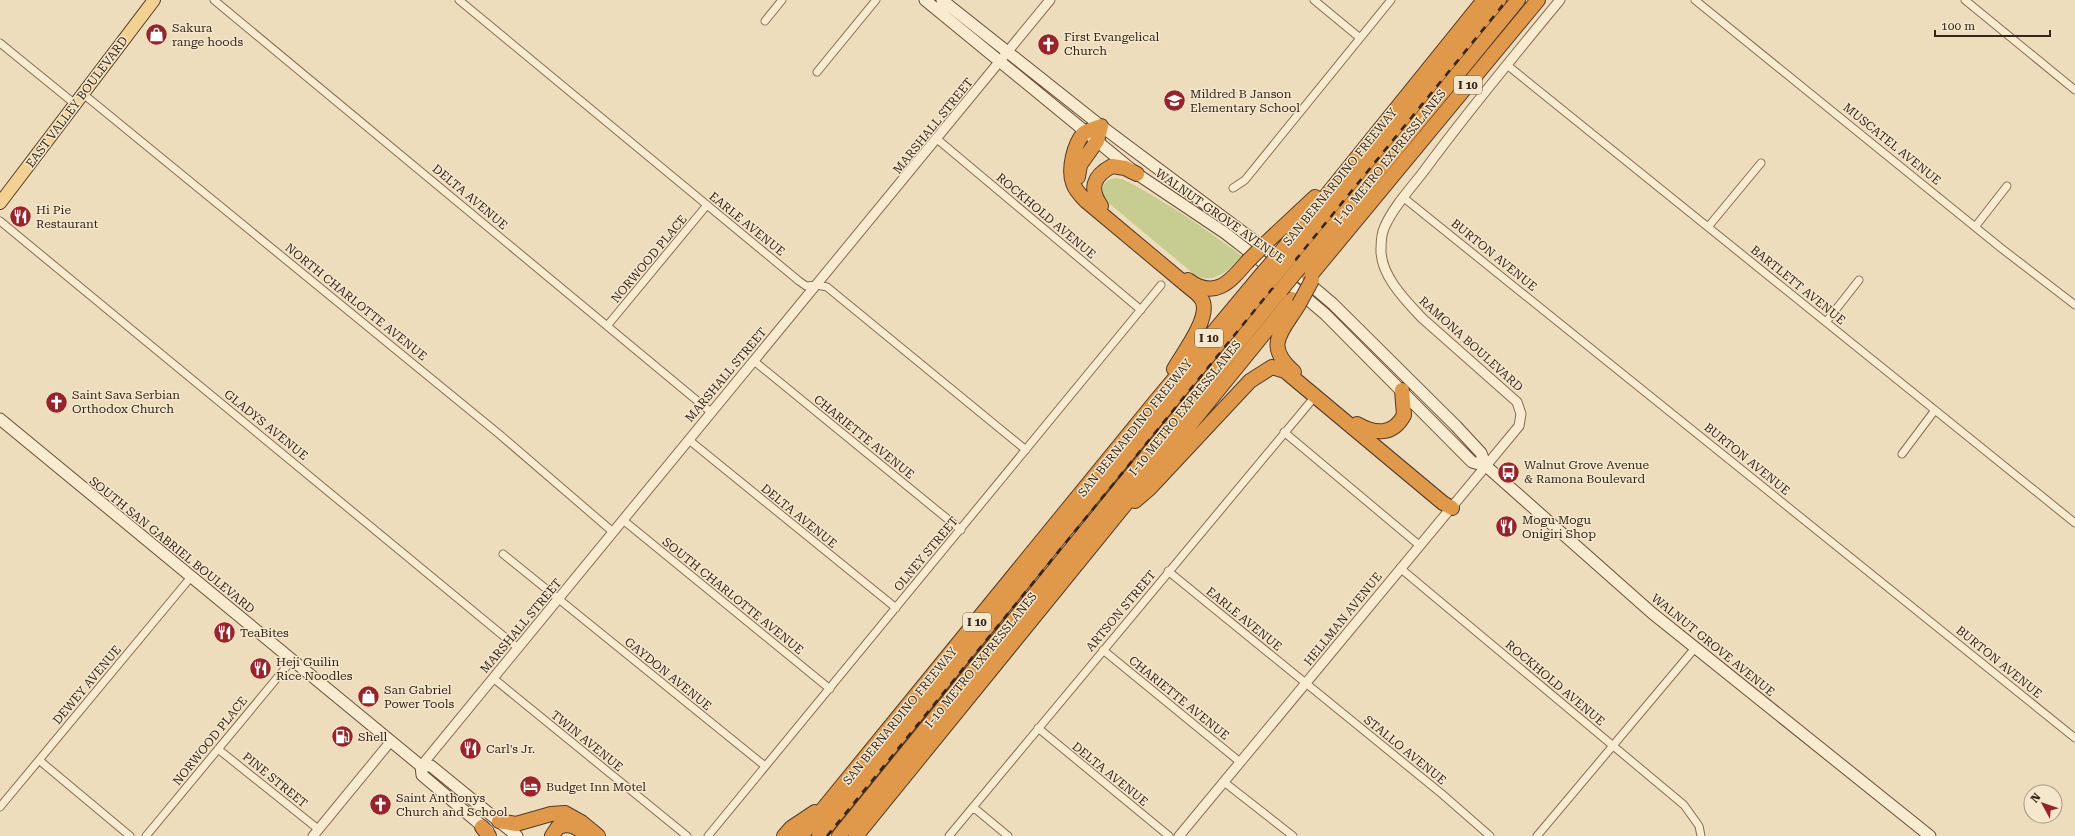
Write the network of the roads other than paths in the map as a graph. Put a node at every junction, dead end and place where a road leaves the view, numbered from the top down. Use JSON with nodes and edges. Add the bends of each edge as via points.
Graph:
{"nodes":[{"id":1,"x":154,"y":0,"type":"edge"},
{"id":2,"x":214,"y":0,"type":"edge"},
{"id":3,"x":460,"y":0,"type":"edge"},
{"id":4,"x":782,"y":0,"type":"edge"},
{"id":5,"x":876,"y":0,"type":"edge"},
{"id":6,"x":925,"y":0,"type":"edge"},
{"id":7,"x":942,"y":0,"type":"edge"},
{"id":8,"x":1050,"y":0,"type":"edge"},
{"id":9,"x":1314,"y":0,"type":"edge"},
{"id":10,"x":1391,"y":0,"type":"edge"},
{"id":11,"x":1484,"y":0,"type":"edge"},
{"id":12,"x":1499,"y":0,"type":"edge"},
{"id":13,"x":1518,"y":0,"type":"edge"},
{"id":14,"x":1538,"y":0,"type":"edge"},
{"id":15,"x":1560,"y":0,"type":"edge"},
{"id":16,"x":1695,"y":0,"type":"edge"},
{"id":17,"x":1965,"y":0,"type":"edge"},
{"id":18,"x":765,"y":21,"type":"dead end"},
{"id":19,"x":1360,"y":38,"type":"junction"},
{"id":20,"x":0,"y":43,"type":"edge"},
{"id":21,"x":1005,"y":56,"type":"junction"},
{"id":22,"x":1507,"y":65,"type":"junction"},
{"id":23,"x":817,"y":72,"type":"dead end"},
{"id":24,"x":2075,"y":90,"type":"edge"},
{"id":25,"x":82,"y":93,"type":"junction"},
{"id":26,"x":75,"y":104,"type":"junction"},
{"id":27,"x":1101,"y":126,"type":"junction"},
{"id":28,"x":1085,"y":132,"type":"junction"},
{"id":29,"x":937,"y":139,"type":"junction"},
{"id":30,"x":1096,"y":141,"type":"junction"},
{"id":31,"x":1762,"y":163,"type":"dead end"},
{"id":32,"x":1348,"y":167,"type":"junction"},
{"id":33,"x":1137,"y":174,"type":"junction"},
{"id":34,"x":2007,"y":186,"type":"dead end"},
{"id":35,"x":1233,"y":188,"type":"dead end"},
{"id":36,"x":1404,"y":198,"type":"junction"},
{"id":37,"x":0,"y":203,"type":"edge"},
{"id":38,"x":707,"y":205,"type":"junction"},
{"id":39,"x":1102,"y":206,"type":"junction"},
{"id":40,"x":0,"y":221,"type":"edge"},
{"id":41,"x":1708,"y":227,"type":"junction"},
{"id":42,"x":1975,"y":227,"type":"junction"},
{"id":43,"x":1300,"y":268,"type":"junction"},
{"id":44,"x":1859,"y":280,"type":"dead end"},
{"id":45,"x":817,"y":284,"type":"junction"},
{"id":46,"x":1161,"y":285,"type":"dead end"},
{"id":47,"x":1281,"y":290,"type":"junction"},
{"id":48,"x":2075,"y":305,"type":"edge"},
{"id":49,"x":1141,"y":310,"type":"junction"},
{"id":50,"x":1826,"y":322,"type":"junction"},
{"id":51,"x":607,"y":326,"type":"junction"},
{"id":52,"x":754,"y":361,"type":"junction"},
{"id":53,"x":1402,"y":390,"type":"junction"},
{"id":54,"x":1312,"y":400,"type":"dead end"},
{"id":55,"x":1155,"y":402,"type":"junction"},
{"id":56,"x":1935,"y":410,"type":"junction"},
{"id":57,"x":712,"y":413,"type":"junction"},
{"id":58,"x":1522,"y":414,"type":"joint"},
{"id":59,"x":0,"y":419,"type":"edge"},
{"id":60,"x":1357,"y":424,"type":"junction"},
{"id":61,"x":1284,"y":432,"type":"junction"},
{"id":62,"x":688,"y":440,"type":"junction"},
{"id":63,"x":1026,"y":450,"type":"junction"},
{"id":64,"x":1902,"y":454,"type":"dead end"},
{"id":65,"x":1486,"y":466,"type":"junction"},
{"id":66,"x":1452,"y":508,"type":"junction"},
{"id":67,"x":623,"y":520,"type":"junction"},
{"id":68,"x":1108,"y":523,"type":"junction"},
{"id":69,"x":2075,"y":523,"type":"edge"},
{"id":70,"x":961,"y":530,"type":"junction"},
{"id":71,"x":613,"y":532,"type":"junction"},
{"id":72,"x":1419,"y":545,"type":"junction"},
{"id":73,"x":503,"y":554,"type":"dead end"},
{"id":74,"x":1400,"y":568,"type":"junction"},
{"id":75,"x":1168,"y":572,"type":"junction"},
{"id":76,"x":191,"y":577,"type":"junction"},
{"id":77,"x":558,"y":599,"type":"junction"},
{"id":78,"x":896,"y":608,"type":"junction"},
{"id":79,"x":518,"y":648,"type":"junction"},
{"id":80,"x":1695,"y":648,"type":"junction"},
{"id":81,"x":1103,"y":650,"type":"junction"},
{"id":82,"x":292,"y":660,"type":"junction"},
{"id":83,"x":493,"y":678,"type":"junction"},
{"id":84,"x":1306,"y":683,"type":"junction"},
{"id":85,"x":830,"y":689,"type":"junction"},
{"id":86,"x":1038,"y":728,"type":"junction"},
{"id":87,"x":2075,"y":738,"type":"edge"},
{"id":88,"x":391,"y":741,"type":"junction"},
{"id":89,"x":1613,"y":746,"type":"junction"},
{"id":90,"x":218,"y":749,"type":"junction"},
{"id":91,"x":40,"y":760,"type":"junction"},
{"id":92,"x":1240,"y":762,"type":"junction"},
{"id":93,"x":421,"y":766,"type":"junction"},
{"id":94,"x":765,"y":766,"type":"junction"},
{"id":95,"x":1224,"y":782,"type":"junction"},
{"id":96,"x":827,"y":804,"type":"junction"},
{"id":97,"x":0,"y":807,"type":"edge"},
{"id":98,"x":973,"y":807,"type":"junction"},
{"id":99,"x":499,"y":821,"type":"junction"},
{"id":100,"x":315,"y":833,"type":"edge"},
{"id":101,"x":488,"y":833,"type":"edge"},
{"id":102,"x":130,"y":836,"type":"edge"},
{"id":103,"x":146,"y":836,"type":"edge"},
{"id":104,"x":518,"y":836,"type":"edge"},
{"id":105,"x":552,"y":836,"type":"edge"},
{"id":106,"x":590,"y":836,"type":"edge"},
{"id":107,"x":598,"y":836,"type":"edge"},
{"id":108,"x":687,"y":836,"type":"edge"},
{"id":109,"x":708,"y":836,"type":"edge"},
{"id":110,"x":784,"y":836,"type":"edge"},
{"id":111,"x":801,"y":836,"type":"edge"},
{"id":112,"x":819,"y":836,"type":"edge"},
{"id":113,"x":839,"y":836,"type":"edge"},
{"id":114,"x":856,"y":836,"type":"edge"},
{"id":115,"x":949,"y":836,"type":"edge"},
{"id":116,"x":1008,"y":836,"type":"edge"},
{"id":117,"x":1169,"y":836,"type":"edge"},
{"id":118,"x":1179,"y":836,"type":"edge"},
{"id":119,"x":1292,"y":836,"type":"edge"},
{"id":120,"x":1490,"y":836,"type":"edge"},
{"id":121,"x":1537,"y":836,"type":"edge"},
{"id":122,"x":1702,"y":836,"type":"edge"},
{"id":123,"x":1930,"y":836,"type":"edge"}],
"edges":[{"from":1,"to":25,"type":"main road","name":"EAST VALLEY BOULEVARD"},
{"from":2,"to":51,"type":"street","name":"DELTA AVENUE"},
{"from":3,"to":38,"type":"street","name":"EARLE AVENUE"},
{"from":4,"to":18,"type":"street"},
{"from":5,"to":23,"type":"street"},
{"from":6,"to":21,"type":"main road","name":"WALNUT GROVE AVENUE"},
{"from":7,"to":21,"type":"main road","name":"WALNUT GROVE AVENUE"},
{"from":8,"to":21,"type":"street","name":"MARSHALL STREET"},
{"from":9,"to":19,"type":"street"},
{"from":10,"to":19,"type":"street"},
{"from":11,"to":32,"type":"highway","name":"SAN BERNARDINO FREEWAY","number":"I 10"},
{"from":12,"to":43,"type":"highway","name":"I-10 METRO EXPRESSLANES"},
{"from":13,"to":43,"type":"highway","name":"I-10 METRO EXPRESSLANES"},
{"from":14,"to":43,"type":"highway","name":"SAN BERNARDINO FREEWAY","number":"I 10","via":[[1399,171]]},
{"from":15,"to":22,"type":"street","name":"RAMONA BOULEVARD"},
{"from":16,"to":42,"type":"street","name":"MUSCATEL AVENUE"},
{"from":17,"to":24,"type":"street"},
{"from":19,"to":35,"type":"street","via":[[1245,180]]},
{"from":20,"to":26,"type":"street"},
{"from":21,"to":27,"type":"main road","name":"WALNUT GROVE AVENUE"},
{"from":21,"to":28,"type":"main road","name":"WALNUT GROVE AVENUE"},
{"from":21,"to":29,"type":"street","name":"MARSHALL STREET"},
{"from":22,"to":36,"type":"street","name":"RAMONA BOULEVARD","via":[[1444,143]]},
{"from":22,"to":41,"type":"street","name":"BARTLETT AVENUE"},
{"from":25,"to":26,"type":"main road","name":"EAST VALLEY BOULEVARD"},
{"from":25,"to":71,"type":"street","name":"NORTH CHARLOTTE AVENUE","via":[[481,420]]},
{"from":26,"to":37,"type":"main road","name":"EAST VALLEY BOULEVARD"},
{"from":27,"to":28,"type":"highway"},
{"from":27,"to":30,"type":"highway"},
{"from":27,"to":65,"type":"main road","name":"WALNUT GROVE AVENUE","via":[[1287,265],[1333,304],[1456,426],[1481,453]]},
{"from":28,"to":30,"type":"main road","name":"WALNUT GROVE AVENUE"},
{"from":28,"to":55,"type":"highway","via":[[1078,143],[1072,165],[1073,185],[1079,194],[1202,300],[1203,315],[1200,325]]},
{"from":29,"to":45,"type":"street","name":"MARSHALL STREET"},
{"from":29,"to":49,"type":"street","name":"ROCKHOLD AVENUE"},
{"from":30,"to":33,"type":"main road","name":"WALNUT GROVE AVENUE"},
{"from":30,"to":39,"type":"highway","via":[[1080,165],[1078,177],[1083,188]]},
{"from":31,"to":41,"type":"street"},
{"from":32,"to":39,"type":"highway","bridge":true,"via":[[1224,285],[1211,289],[1201,288],[1190,282]]},
{"from":32,"to":43,"type":"highway","name":"SAN BERNARDINO FREEWAY","number":"I 10"},
{"from":33,"to":39,"type":"highway","via":[[1125,168],[1112,166],[1101,174],[1094,184],[1094,193]]},
{"from":33,"to":53,"type":"main road","name":"WALNUT GROVE AVENUE","via":[[1225,233],[1279,275],[1325,314]]},
{"from":34,"to":42,"type":"street"},
{"from":36,"to":58,"type":"street","name":"RAMONA BOULEVARD","via":[[1385,226],[1381,251],[1383,265],[1401,294],[1422,318],[1517,402]]},
{"from":36,"to":87,"type":"street","name":"BURTON AVENUE"},
{"from":38,"to":45,"type":"street","name":"EARLE AVENUE","via":[[806,286]]},
{"from":38,"to":51,"type":"street","name":"NORWOOD PLACE"},
{"from":40,"to":79,"type":"street","name":"GLADYS AVENUE"},
{"from":41,"to":50,"type":"street","name":"BARTLETT AVENUE"},
{"from":42,"to":48,"type":"street","name":"MUSCATEL AVENUE"},
{"from":43,"to":47,"type":"highway","bridge":true},
{"from":43,"to":47,"type":"highway","name":"I-10 METRO EXPRESSLANES","bridge":true},
{"from":43,"to":47,"type":"highway","name":"SAN BERNARDINO FREEWAY","number":"I 10","bridge":true},
{"from":44,"to":50,"type":"street"},
{"from":45,"to":52,"type":"street","name":"MARSHALL STREET"},
{"from":45,"to":63,"type":"street","name":"EARLE AVENUE","via":[[827,287]]},
{"from":46,"to":49,"type":"street","name":"OLNEY STREET"},
{"from":47,"to":55,"type":"highway","name":"SAN BERNARDINO FREEWAY","number":"I 10"},
{"from":47,"to":60,"type":"highway","via":[[1277,350],[1280,357],[1286,365]]},
{"from":47,"to":68,"type":"highway","name":"SAN BERNARDINO FREEWAY","number":"I 10"},
{"from":47,"to":112,"type":"highway","name":"I-10 METRO EXPRESSLANES","via":[[1059,538]]},
{"from":47,"to":113,"type":"highway","name":"I-10 METRO EXPRESSLANES"},
{"from":49,"to":63,"type":"street","name":"OLNEY STREET"},
{"from":50,"to":56,"type":"street","name":"BARTLETT AVENUE"},
{"from":51,"to":57,"type":"street","name":"DELTA AVENUE"},
{"from":52,"to":57,"type":"street","name":"MARSHALL STREET"},
{"from":52,"to":70,"type":"street","name":"CHARIETTE AVENUE"},
{"from":53,"to":60,"type":"highway","via":[[1404,415],[1394,428],[1378,433]]},
{"from":53,"to":65,"type":"main road","name":"WALNUT GROVE AVENUE","via":[[1472,462]]},
{"from":54,"to":61,"type":"street","name":"ARTSON STREET"},
{"from":55,"to":96,"type":"highway","name":"SAN BERNARDINO FREEWAY","number":"I 10"},
{"from":56,"to":64,"type":"street"},
{"from":56,"to":69,"type":"street","name":"BARTLETT AVENUE"},
{"from":57,"to":62,"type":"street","name":"MARSHALL STREET"},
{"from":58,"to":65,"type":"street","name":"HELLMAN AVENUE","via":[[1516,431]]},
{"from":59,"to":76,"type":"main road","name":"SOUTH SAN GABRIEL BOULEVARD"},
{"from":60,"to":66,"type":"highway","via":[[1446,500]]},
{"from":61,"to":72,"type":"street"},
{"from":61,"to":75,"type":"street","name":"ARTSON STREET"},
{"from":62,"to":67,"type":"street","name":"MARSHALL STREET"},
{"from":62,"to":78,"type":"street","name":"DELTA AVENUE"},
{"from":63,"to":70,"type":"street","name":"OLNEY STREET"},
{"from":65,"to":66,"type":"street","name":"HELLMAN AVENUE"},
{"from":65,"to":80,"type":"main road","name":"WALNUT GROVE AVENUE"},
{"from":66,"to":68,"type":"highway","via":[[1285,371],[1272,367],[1250,381],[1149,489]]},
{"from":66,"to":72,"type":"street","name":"HELLMAN AVENUE"},
{"from":67,"to":71,"type":"street","name":"MARSHALL STREET"},
{"from":67,"to":85,"type":"street","name":"SOUTH CHARLOTTE AVENUE"},
{"from":68,"to":114,"type":"highway","name":"SAN BERNARDINO FREEWAY","number":"I 10"},
{"from":70,"to":78,"type":"street","name":"OLNEY STREET"},
{"from":71,"to":77,"type":"street","name":"MARSHALL STREET"},
{"from":72,"to":74,"type":"street","name":"HELLMAN AVENUE"},
{"from":73,"to":77,"type":"street","name":"GAYDON AVENUE"},
{"from":74,"to":84,"type":"street","name":"HELLMAN AVENUE"},
{"from":74,"to":89,"type":"street","name":"ROCKHOLD AVENUE"},
{"from":75,"to":81,"type":"street","name":"ARTSON STREET"},
{"from":75,"to":84,"type":"street","name":"EARLE AVENUE"},
{"from":76,"to":82,"type":"main road","name":"SOUTH SAN GABRIEL BOULEVARD"},
{"from":76,"to":91,"type":"street","name":"DEWEY AVENUE"},
{"from":77,"to":79,"type":"street","name":"MARSHALL STREET"},
{"from":77,"to":94,"type":"street","name":"GAYDON AVENUE"},
{"from":78,"to":85,"type":"street","name":"OLNEY STREET"},
{"from":79,"to":83,"type":"street","name":"MARSHALL STREET"},
{"from":80,"to":89,"type":"street"},
{"from":80,"to":123,"type":"main road","name":"WALNUT GROVE AVENUE"},
{"from":81,"to":86,"type":"street","name":"ARTSON STREET"},
{"from":81,"to":92,"type":"street","name":"CHARIETTE AVENUE"},
{"from":82,"to":88,"type":"main road","name":"SOUTH SAN GABRIEL BOULEVARD"},
{"from":82,"to":90,"type":"street","name":"NORWOOD PLACE"},
{"from":83,"to":93,"type":"street","name":"MARSHALL STREET"},
{"from":83,"to":108,"type":"street","name":"TWIN AVENUE"},
{"from":84,"to":92,"type":"street","name":"HELLMAN AVENUE"},
{"from":84,"to":120,"type":"street","name":"STALLO AVENUE"},
{"from":85,"to":94,"type":"street","name":"OLNEY STREET"},
{"from":86,"to":98,"type":"street","name":"ARTSON STREET"},
{"from":86,"to":117,"type":"street","name":"DELTA AVENUE"},
{"from":88,"to":93,"type":"main road","name":"SOUTH SAN GABRIEL BOULEVARD"},
{"from":88,"to":100,"type":"street"},
{"from":89,"to":121,"type":"street"},
{"from":89,"to":122,"type":"street","name":"ROCKHOLD AVENUE","via":[[1684,805],[1699,826]]},
{"from":90,"to":100,"type":"street","name":"PINE STREET"},
{"from":90,"to":103,"type":"street","name":"NORWOOD PLACE"},
{"from":91,"to":97,"type":"street","name":"DEWEY AVENUE"},
{"from":91,"to":102,"type":"street"},
{"from":92,"to":95,"type":"street","name":"HELLMAN AVENUE"},
{"from":93,"to":99,"type":"main road","name":"SOUTH SAN GABRIEL BOULEVARD","via":[[431,766]]},
{"from":93,"to":101,"type":"main road","name":"SOUTH SAN GABRIEL BOULEVARD","via":[[422,775]]},
{"from":94,"to":109,"type":"street","name":"OLNEY STREET"},
{"from":95,"to":118,"type":"street","name":"HELLMAN AVENUE"},
{"from":95,"to":119,"type":"street"},
{"from":96,"to":110,"type":"highway","via":[[791,828]]},
{"from":96,"to":111,"type":"highway","name":"SAN BERNARDINO FREEWAY","number":"I 10"},
{"from":98,"to":115,"type":"street","name":"ARTSON STREET"},
{"from":98,"to":116,"type":"street"},
{"from":99,"to":104,"type":"main road","name":"SOUTH SAN GABRIEL BOULEVARD"},
{"from":99,"to":107,"type":"highway","via":[[516,824],[551,814],[565,813]]},
{"from":105,"to":106,"type":"highway","via":[[558,827],[566,825],[573,826]]}]}
